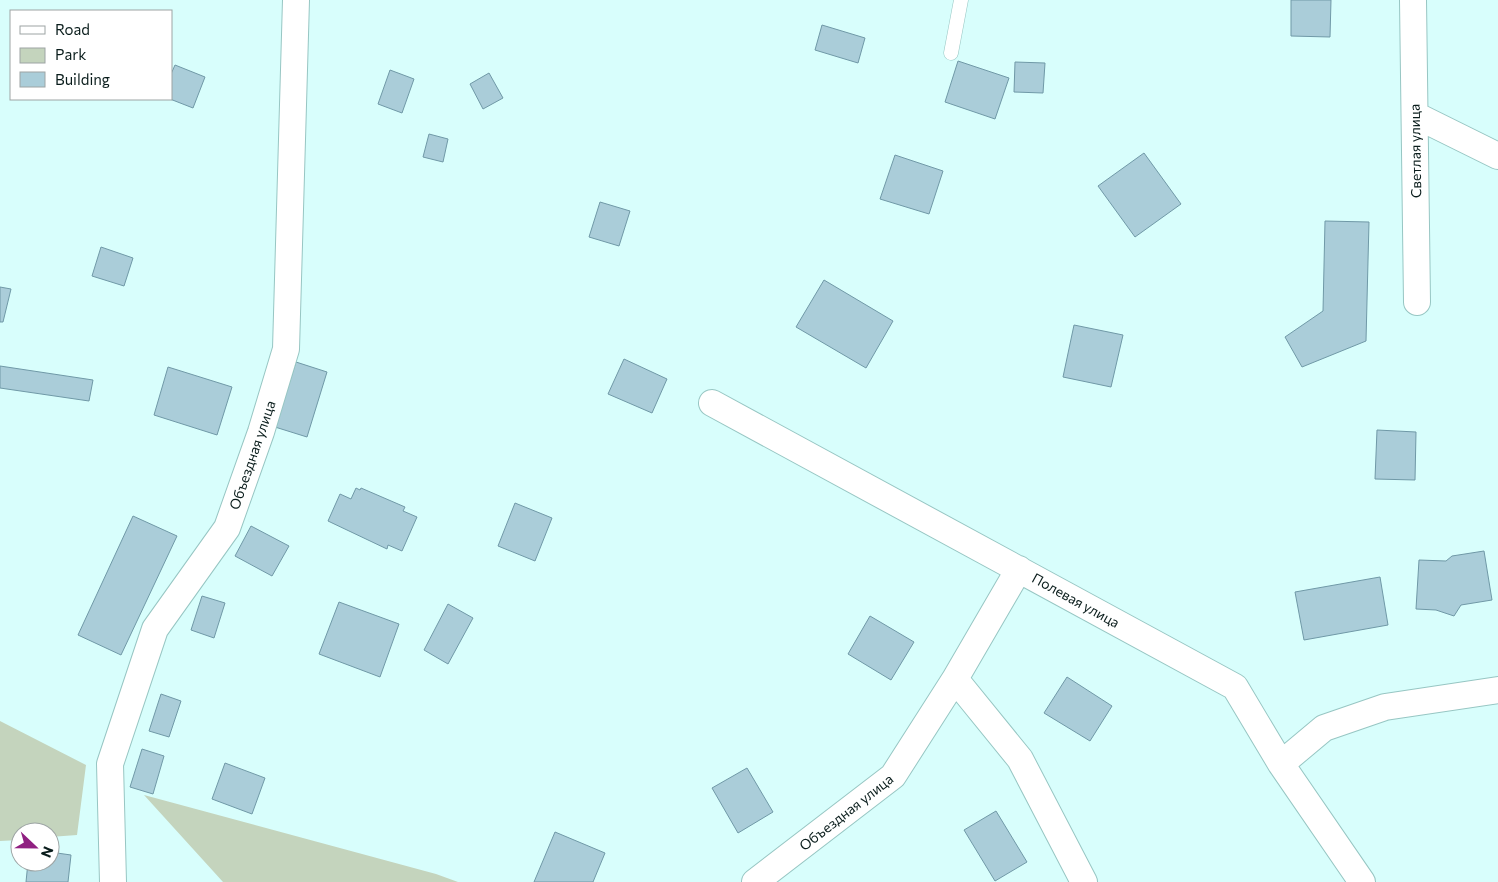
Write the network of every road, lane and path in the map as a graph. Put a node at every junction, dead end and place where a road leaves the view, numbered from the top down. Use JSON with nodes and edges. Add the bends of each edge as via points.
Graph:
{"nodes":[{"id":1,"x":296,"y":0,"type":"edge"},
{"id":2,"x":962,"y":0,"type":"edge"},
{"id":3,"x":1413,"y":0,"type":"edge"},
{"id":4,"x":951,"y":54,"type":"dead end"},
{"id":5,"x":1414,"y":115,"type":"junction"},
{"id":6,"x":1498,"y":156,"type":"edge"},
{"id":7,"x":1417,"y":302,"type":"dead end"},
{"id":8,"x":712,"y":403,"type":"dead end"},
{"id":9,"x":1019,"y":569,"type":"junction"},
{"id":10,"x":955,"y":679,"type":"junction"},
{"id":11,"x":1498,"y":690,"type":"edge"},
{"id":12,"x":1281,"y":764,"type":"junction"},
{"id":13,"x":113,"y":882,"type":"edge"},
{"id":14,"x":755,"y":882,"type":"edge"},
{"id":15,"x":1084,"y":882,"type":"edge"},
{"id":16,"x":1362,"y":882,"type":"edge"}],
"edges":[{"from":1,"to":13,"type":"street","name":"Объездная улица","via":[[286,349],[262,432],[227,528],[155,629],[110,764]]},
{"from":2,"to":4,"type":"lane"},
{"from":3,"to":5,"type":"street","name":"Светлая улица"},
{"from":5,"to":6,"type":"street"},
{"from":5,"to":7,"type":"street","name":"Светлая улица"},
{"from":8,"to":9,"type":"street","name":"Полевая улица"},
{"from":9,"to":10,"type":"street","name":"Объездная улица"},
{"from":9,"to":12,"type":"street","name":"Полевая улица","via":[[1235,687]]},
{"from":10,"to":14,"type":"street","name":"Объездная улица","via":[[893,776]]},
{"from":10,"to":15,"type":"street","via":[[1020,759]]},
{"from":11,"to":12,"type":"street","via":[[1386,707],[1324,728]]},
{"from":12,"to":16,"type":"street","name":"Полевая улица"}]}
